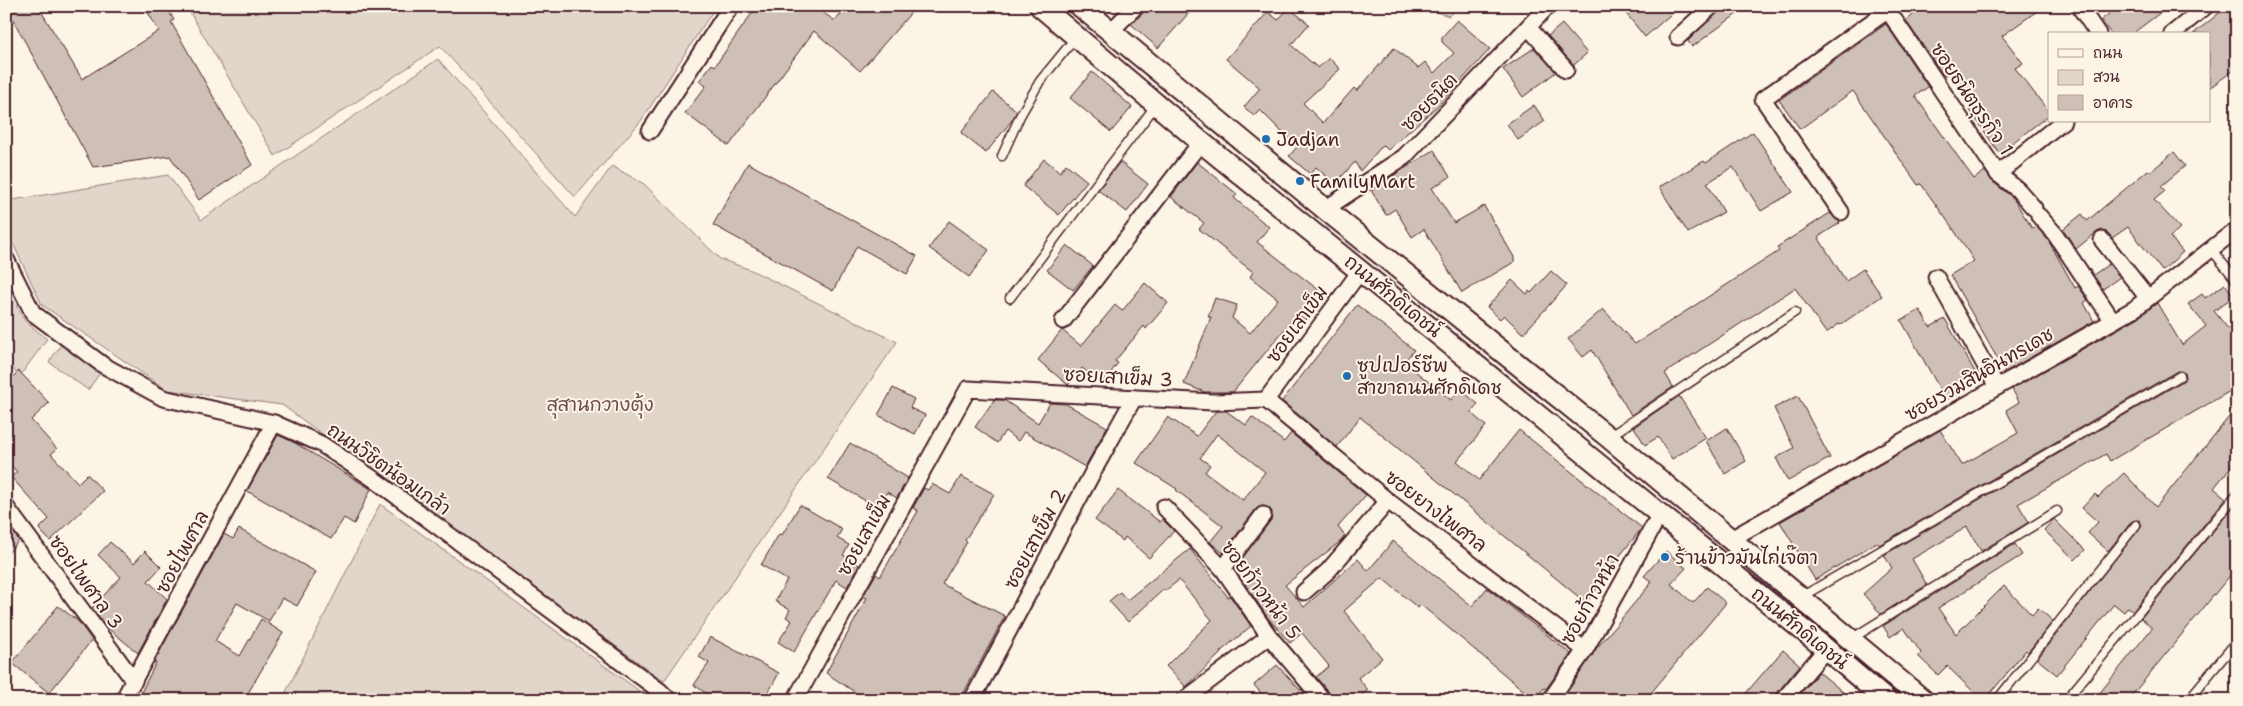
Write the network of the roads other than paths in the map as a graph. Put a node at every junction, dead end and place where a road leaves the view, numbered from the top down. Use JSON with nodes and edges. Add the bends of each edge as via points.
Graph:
{"nodes":[{"id":1,"x":731,"y":6,"type":"edge"},
{"id":2,"x":1040,"y":6,"type":"edge"},
{"id":3,"x":1080,"y":6,"type":"edge"},
{"id":4,"x":1136,"y":6,"type":"edge"},
{"id":5,"x":1548,"y":6,"type":"edge"},
{"id":6,"x":1712,"y":6,"type":"edge"},
{"id":7,"x":2079,"y":6,"type":"edge"},
{"id":8,"x":2206,"y":6,"type":"edge"},
{"id":9,"x":1889,"y":8,"type":"edge"},
{"id":10,"x":1528,"y":27,"type":"junction"},
{"id":11,"x":1110,"y":32,"type":"junction"},
{"id":12,"x":2097,"y":32,"type":"edge"},
{"id":13,"x":2174,"y":32,"type":"edge"},
{"id":14,"x":1076,"y":37,"type":"junction"},
{"id":15,"x":1678,"y":38,"type":"dead end"},
{"id":16,"x":1566,"y":70,"type":"dead end"},
{"id":17,"x":1156,"y":104,"type":"junction"},
{"id":18,"x":2063,"y":122,"type":"edge"},
{"id":19,"x":650,"y":131,"type":"dead end"},
{"id":20,"x":1200,"y":142,"type":"junction"},
{"id":21,"x":1002,"y":156,"type":"dead end"},
{"id":22,"x":1998,"y":174,"type":"junction"},
{"id":23,"x":1325,"y":209,"type":"junction"},
{"id":24,"x":1840,"y":212,"type":"dead end"},
{"id":25,"x":2237,"y":228,"type":"edge"},
{"id":26,"x":2102,"y":240,"type":"dead end"},
{"id":27,"x":2211,"y":249,"type":"junction"},
{"id":28,"x":6,"y":259,"type":"edge"},
{"id":29,"x":1361,"y":270,"type":"junction"},
{"id":30,"x":1936,"y":277,"type":"dead end"},
{"id":31,"x":2237,"y":281,"type":"edge"},
{"id":32,"x":1010,"y":298,"type":"dead end"},
{"id":33,"x":2148,"y":298,"type":"junction"},
{"id":34,"x":1795,"y":312,"type":"dead end"},
{"id":35,"x":2112,"y":321,"type":"junction"},
{"id":36,"x":1063,"y":322,"type":"dead end"},
{"id":37,"x":2180,"y":376,"type":"dead end"},
{"id":38,"x":1997,"y":387,"type":"junction"},
{"id":39,"x":968,"y":389,"type":"joint"},
{"id":40,"x":1134,"y":398,"type":"junction"},
{"id":41,"x":1266,"y":400,"type":"junction"},
{"id":42,"x":274,"y":423,"type":"junction"},
{"id":43,"x":1608,"y":437,"type":"junction"},
{"id":44,"x":2237,"y":494,"type":"edge"},
{"id":45,"x":1388,"y":501,"type":"junction"},
{"id":46,"x":6,"y":507,"type":"edge"},
{"id":47,"x":1164,"y":507,"type":"dead end"},
{"id":48,"x":2057,"y":511,"type":"dead end"},
{"id":49,"x":1660,"y":514,"type":"junction"},
{"id":50,"x":1263,"y":515,"type":"dead end"},
{"id":51,"x":2136,"y":525,"type":"dead end"},
{"id":52,"x":1731,"y":539,"type":"junction"},
{"id":53,"x":1224,"y":569,"type":"junction"},
{"id":54,"x":1304,"y":592,"type":"dead end"},
{"id":55,"x":1801,"y":597,"type":"junction"},
{"id":56,"x":1268,"y":636,"type":"junction"},
{"id":57,"x":1851,"y":639,"type":"junction"},
{"id":58,"x":2237,"y":641,"type":"edge"},
{"id":59,"x":1826,"y":649,"type":"junction"},
{"id":60,"x":1585,"y":650,"type":"junction"},
{"id":61,"x":134,"y":682,"type":"junction"},
{"id":62,"x":123,"y":700,"type":"edge"},
{"id":63,"x":669,"y":700,"type":"edge"},
{"id":64,"x":795,"y":700,"type":"edge"},
{"id":65,"x":972,"y":700,"type":"edge"},
{"id":66,"x":1184,"y":700,"type":"edge"},
{"id":67,"x":1323,"y":700,"type":"edge"},
{"id":68,"x":1550,"y":700,"type":"edge"},
{"id":69,"x":1783,"y":700,"type":"edge"},
{"id":70,"x":1886,"y":700,"type":"edge"},
{"id":71,"x":1923,"y":700,"type":"edge"},
{"id":72,"x":1997,"y":700,"type":"edge"},
{"id":73,"x":2066,"y":700,"type":"edge"},
{"id":74,"x":2188,"y":700,"type":"edge"}],
"edges":[{"from":1,"to":19,"type":"street"},
{"from":2,"to":14,"type":"main road","name":"ถนนศักดิเดชน์"},
{"from":3,"to":11,"type":"main road","name":"ถนนศักดิเดชน์"},
{"from":4,"to":11,"type":"street"},
{"from":5,"to":10,"type":"street","name":"ซอยธนิต"},
{"from":6,"to":15,"type":"street"},
{"from":7,"to":12,"type":"street"},
{"from":8,"to":13,"type":"street"},
{"from":9,"to":22,"type":"street","name":"ซอยธนิตธุรกิจ 1"},
{"from":9,"to":24,"type":"street","via":[[1762,99]]},
{"from":10,"to":16,"type":"street"},
{"from":10,"to":23,"type":"street","name":"ซอยธนิต","via":[[1404,157]]},
{"from":11,"to":23,"type":"main road","name":"ถนนศักดิเดชน์"},
{"from":14,"to":17,"type":"main road","name":"ถนนศักดิเดชน์"},
{"from":14,"to":21,"type":"lane","via":[[1040,80]]},
{"from":17,"to":20,"type":"main road","name":"ถนนศักดิเดชน์"},
{"from":17,"to":32,"type":"lane"},
{"from":18,"to":22,"type":"street"},
{"from":20,"to":29,"type":"main road","name":"ถนนศักดิเดชน์"},
{"from":20,"to":36,"type":"street"},
{"from":22,"to":35,"type":"street","name":"ซอยธนิตธุรกิจ 1","via":[[2018,190],[2055,234]]},
{"from":23,"to":43,"type":"main road","name":"ถนนศักดิเดชน์"},
{"from":25,"to":27,"type":"street","name":"ซอยรวมสินอินทรเดช"},
{"from":26,"to":33,"type":"street"},
{"from":27,"to":31,"type":"lane"},
{"from":27,"to":33,"type":"street","name":"ซอยรวมสินอินทรเดช"},
{"from":28,"to":42,"type":"street","name":"ถนนวิชิตน้อมเกล้า","via":[[33,313],[103,365],[163,398]]},
{"from":29,"to":41,"type":"street","name":"ซอยเสาเข็ม"},
{"from":29,"to":49,"type":"main road","name":"ถนนศักดิเดชน์"},
{"from":30,"to":38,"type":"street"},
{"from":33,"to":35,"type":"street","name":"ซอยรวมสินอินทรเดช"},
{"from":34,"to":43,"type":"lane"},
{"from":35,"to":38,"type":"street","name":"ซอยรวมสินอินทรเดช"},
{"from":37,"to":55,"type":"lane"},
{"from":38,"to":52,"type":"street","name":"ซอยรวมสินอินทรเดช"},
{"from":39,"to":40,"type":"street","name":"ซอยเสาเข็ม 3"},
{"from":39,"to":64,"type":"street","name":"ซอยเสาเข็ม"},
{"from":40,"to":41,"type":"street","name":"ซอยเสาเข็ม 3","via":[[1213,402]]},
{"from":40,"to":65,"type":"street","name":"ซอยเสาเข็ม 2"},
{"from":41,"to":45,"type":"street","name":"ซอยยางไพศาล"},
{"from":42,"to":61,"type":"street","name":"ซอยไพศาล"},
{"from":42,"to":63,"type":"street","name":"ถนนวิชิตน้อมเกล้า","via":[[321,444],[376,480]]},
{"from":43,"to":52,"type":"main road","name":"ถนนศักดิเดชน์"},
{"from":44,"to":73,"type":"lane"},
{"from":45,"to":54,"type":"street","via":[[1328,571]]},
{"from":45,"to":60,"type":"street","name":"ซอยยางไพศาล"},
{"from":46,"to":61,"type":"street","name":"ซอยไพศาล 3"},
{"from":47,"to":53,"type":"street","name":"ซอยก้าวหน้า 5"},
{"from":48,"to":57,"type":"lane"},
{"from":49,"to":59,"type":"main road","name":"ถนนศักดิเดชน์"},
{"from":49,"to":60,"type":"street","name":"ซอยก้าวหน้า"},
{"from":50,"to":53,"type":"street"},
{"from":51,"to":72,"type":"lane"},
{"from":52,"to":55,"type":"main road","name":"ถนนศักดิเดชน์"},
{"from":53,"to":56,"type":"street","name":"ซอยก้าวหน้า 5"},
{"from":55,"to":57,"type":"main road","name":"ถนนศักดิเดชน์"},
{"from":56,"to":66,"type":"street"},
{"from":56,"to":67,"type":"street","name":"ซอยก้าวหน้า 5"},
{"from":57,"to":71,"type":"main road","name":"ถนนศักดิเดชน์"},
{"from":58,"to":74,"type":"lane"},
{"from":59,"to":69,"type":"street"},
{"from":59,"to":70,"type":"main road","name":"ถนนศักดิเดชน์"},
{"from":60,"to":68,"type":"street","name":"ซอยก้าวหน้า"},
{"from":61,"to":62,"type":"street","name":"ซอยไพศาล"}]}
